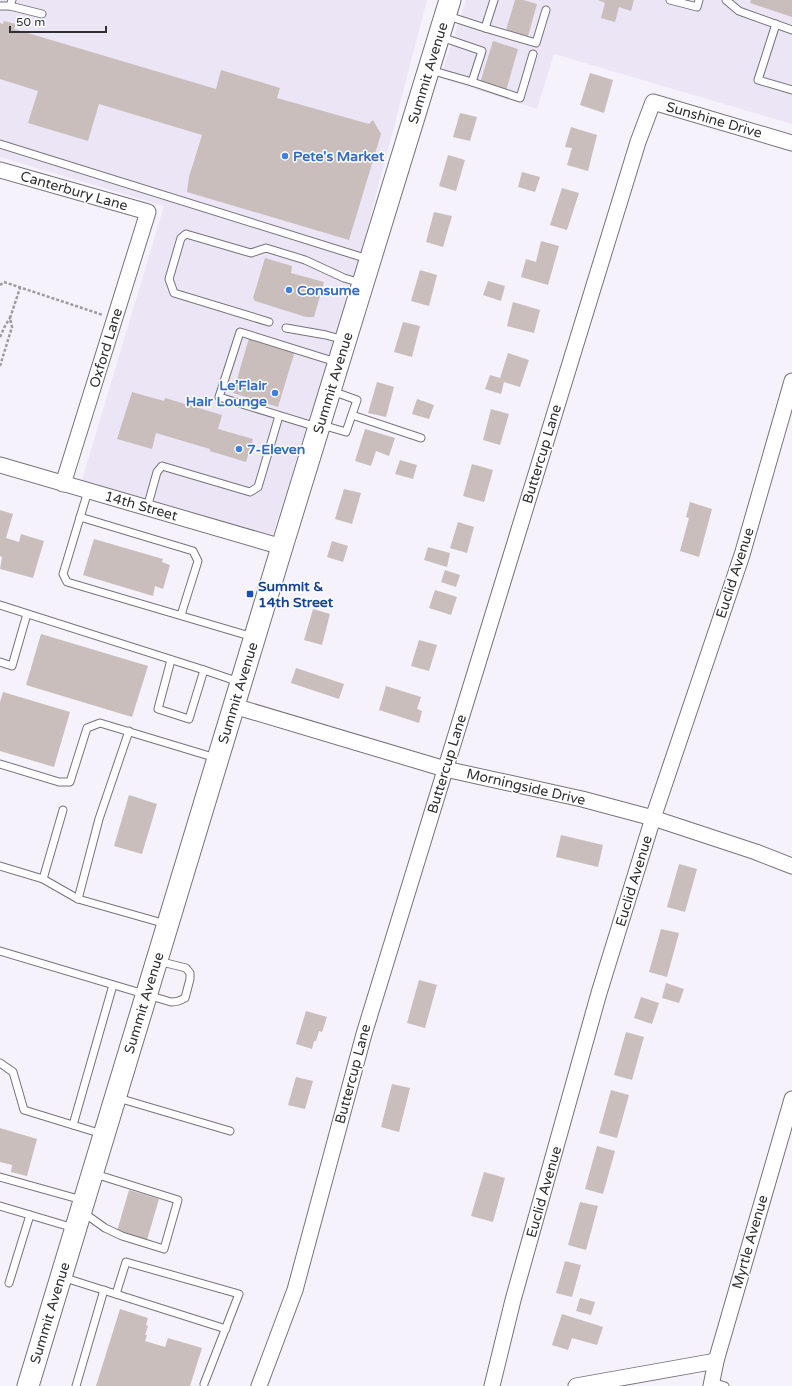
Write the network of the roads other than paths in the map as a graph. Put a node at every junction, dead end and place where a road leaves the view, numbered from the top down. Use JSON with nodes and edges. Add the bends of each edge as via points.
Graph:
{"nodes":[{"id":1,"x":494,"y":0,"type":"edge"},
{"id":2,"x":670,"y":0,"type":"edge"},
{"id":3,"x":700,"y":0,"type":"edge"},
{"id":4,"x":726,"y":0,"type":"edge"},
{"id":5,"x":11,"y":3,"type":"edge"},
{"id":6,"x":0,"y":6,"type":"edge"},
{"id":7,"x":448,"y":8,"type":"edge"},
{"id":8,"x":546,"y":10,"type":"dead end"},
{"id":9,"x":42,"y":14,"type":"dead end"},
{"id":10,"x":776,"y":24,"type":"junction"},
{"id":11,"x":485,"y":28,"type":"junction"},
{"id":12,"x":792,"y":30,"type":"edge"},
{"id":13,"x":439,"y":37,"type":"junction"},
{"id":14,"x":533,"y":54,"type":"dead end"},
{"id":15,"x":429,"y":69,"type":"junction"},
{"id":16,"x":472,"y":82,"type":"junction"},
{"id":17,"x":792,"y":90,"type":"edge"},
{"id":18,"x":638,"y":142,"type":"joint"},
{"id":19,"x":792,"y":143,"type":"edge"},
{"id":20,"x":0,"y":144,"type":"edge"},
{"id":21,"x":0,"y":170,"type":"edge"},
{"id":22,"x":148,"y":212,"type":"joint"},
{"id":23,"x":370,"y":260,"type":"junction"},
{"id":24,"x":364,"y":284,"type":"junction"},
{"id":25,"x":269,"y":322,"type":"dead end"},
{"id":26,"x":286,"y":328,"type":"dead end"},
{"id":27,"x":346,"y":340,"type":"junction"},
{"id":28,"x":339,"y":362,"type":"junction"},
{"id":29,"x":792,"y":381,"type":"edge"},
{"id":30,"x":330,"y":391,"type":"junction"},
{"id":31,"x":352,"y":415,"type":"junction"},
{"id":32,"x":279,"y":416,"type":"junction"},
{"id":33,"x":319,"y":426,"type":"junction"},
{"id":34,"x":421,"y":438,"type":"dead end"},
{"id":35,"x":0,"y":465,"type":"edge"},
{"id":36,"x":63,"y":484,"type":"junction"},
{"id":37,"x":88,"y":491,"type":"junction"},
{"id":38,"x":147,"y":508,"type":"junction"},
{"id":39,"x":80,"y":517,"type":"junction"},
{"id":40,"x":282,"y":547,"type":"junction"},
{"id":41,"x":0,"y":605,"type":"edge"},
{"id":42,"x":27,"y":614,"type":"junction"},
{"id":43,"x":181,"y":615,"type":"junction"},
{"id":44,"x":255,"y":637,"type":"junction"},
{"id":45,"x":171,"y":660,"type":"junction"},
{"id":46,"x":0,"y":662,"type":"edge"},
{"id":47,"x":204,"y":670,"type":"junction"},
{"id":48,"x":241,"y":683,"type":"junction"},
{"id":49,"x":234,"y":706,"type":"junction"},
{"id":50,"x":129,"y":731,"type":"junction"},
{"id":51,"x":218,"y":758,"type":"junction"},
{"id":52,"x":0,"y":764,"type":"edge"},
{"id":53,"x":446,"y":769,"type":"junction"},
{"id":54,"x":62,"y":810,"type":"dead end"},
{"id":55,"x":653,"y":818,"type":"junction"},
{"id":56,"x":0,"y":866,"type":"edge"},
{"id":57,"x":792,"y":866,"type":"edge"},
{"id":58,"x":43,"y":879,"type":"junction"},
{"id":59,"x":78,"y":899,"type":"junction"},
{"id":60,"x":168,"y":925,"type":"junction"},
{"id":61,"x":0,"y":951,"type":"edge"},
{"id":62,"x":157,"y":961,"type":"junction"},
{"id":63,"x":113,"y":985,"type":"junction"},
{"id":64,"x":147,"y":995,"type":"junction"},
{"id":65,"x":0,"y":1063,"type":"edge"},
{"id":66,"x":116,"y":1098,"type":"junction"},
{"id":67,"x":792,"y":1099,"type":"edge"},
{"id":68,"x":73,"y":1125,"type":"junction"},
{"id":69,"x":230,"y":1131,"type":"dead end"},
{"id":70,"x":104,"y":1135,"type":"junction"},
{"id":71,"x":93,"y":1173,"type":"junction"},
{"id":72,"x":0,"y":1177,"type":"edge"},
{"id":73,"x":0,"y":1206,"type":"edge"},
{"id":74,"x":80,"y":1213,"type":"junction"},
{"id":75,"x":30,"y":1215,"type":"junction"},
{"id":76,"x":61,"y":1277,"type":"junction"},
{"id":77,"x":9,"y":1283,"type":"dead end"},
{"id":78,"x":104,"y":1290,"type":"junction"},
{"id":79,"x":116,"y":1294,"type":"junction"},
{"id":80,"x":226,"y":1328,"type":"junction"},
{"id":81,"x":716,"y":1361,"type":"junction"},
{"id":82,"x":204,"y":1384,"type":"dead end"},
{"id":83,"x":716,"y":1385,"type":"edge"},
{"id":84,"x":28,"y":1386,"type":"edge"},
{"id":85,"x":76,"y":1386,"type":"edge"},
{"id":86,"x":259,"y":1386,"type":"edge"},
{"id":87,"x":492,"y":1386,"type":"edge"},
{"id":88,"x":576,"y":1386,"type":"edge"}],
"edges":[{"from":1,"to":11,"type":"lane"},
{"from":2,"to":3,"type":"lane","via":[[694,7],[697,7]]},
{"from":4,"to":10,"type":"lane","via":[[739,11]]},
{"from":5,"to":6,"type":"lane"},
{"from":5,"to":9,"type":"lane"},
{"from":7,"to":11,"type":"lane"},
{"from":7,"to":13,"type":"main road","name":"Summit Avenue"},
{"from":8,"to":11,"type":"lane","via":[[536,43]]},
{"from":10,"to":12,"type":"lane"},
{"from":10,"to":17,"type":"lane","via":[[758,80]]},
{"from":13,"to":15,"type":"main road","name":"Summit Avenue"},
{"from":13,"to":16,"type":"lane","via":[[482,51]]},
{"from":14,"to":16,"type":"lane","via":[[520,98]]},
{"from":15,"to":16,"type":"lane"},
{"from":15,"to":23,"type":"main road","name":"Summit Avenue"},
{"from":18,"to":19,"type":"street","name":"Sunshine Drive","via":[[653,102]]},
{"from":18,"to":53,"type":"street","name":"Buttercup Lane"},
{"from":20,"to":23,"type":"lane"},
{"from":21,"to":22,"type":"street","name":"Canterbury Lane"},
{"from":22,"to":36,"type":"street","name":"Oxford Lane"},
{"from":23,"to":24,"type":"main road","name":"Summit Avenue"},
{"from":24,"to":25,"type":"lane","via":[[305,260],[266,248],[251,253],[186,234],[181,238],[169,279],[174,292]]},
{"from":24,"to":27,"type":"main road","name":"Summit Avenue"},
{"from":26,"to":27,"type":"lane"},
{"from":27,"to":28,"type":"main road","name":"Summit Avenue"},
{"from":28,"to":30,"type":"main road","name":"Summit Avenue"},
{"from":28,"to":32,"type":"lane","via":[[240,332],[219,397]]},
{"from":29,"to":55,"type":"street","name":"Euclid Avenue","via":[[742,555]]},
{"from":30,"to":31,"type":"lane","via":[[357,400]]},
{"from":30,"to":33,"type":"main road","name":"Summit Avenue"},
{"from":31,"to":33,"type":"lane","via":[[346,432]]},
{"from":31,"to":34,"type":"lane"},
{"from":32,"to":33,"type":"lane"},
{"from":32,"to":38,"type":"lane","via":[[258,487],[250,492],[162,466],[157,472]]},
{"from":33,"to":40,"type":"main road","name":"Summit Avenue"},
{"from":35,"to":36,"type":"street","name":"14th Street"},
{"from":36,"to":37,"type":"street","name":"14th Street"},
{"from":37,"to":38,"type":"street","name":"14th Street"},
{"from":37,"to":39,"type":"lane"},
{"from":38,"to":40,"type":"street","name":"14th Street"},
{"from":39,"to":43,"type":"lane","via":[[193,551],[198,561]]},
{"from":39,"to":43,"type":"lane","via":[[62,574],[67,582]]},
{"from":40,"to":44,"type":"main road","name":"Summit Avenue"},
{"from":41,"to":42,"type":"lane"},
{"from":42,"to":45,"type":"lane"},
{"from":42,"to":46,"type":"lane","via":[[12,666]]},
{"from":43,"to":44,"type":"lane"},
{"from":44,"to":48,"type":"main road","name":"Summit Avenue"},
{"from":45,"to":47,"type":"lane"},
{"from":45,"to":47,"type":"lane","via":[[158,709],[189,719]]},
{"from":47,"to":48,"type":"lane"},
{"from":48,"to":49,"type":"main road","name":"Summit Avenue"},
{"from":49,"to":51,"type":"main road","name":"Summit Avenue"},
{"from":49,"to":53,"type":"street","name":"Morningside Drive"},
{"from":50,"to":51,"type":"lane"},
{"from":50,"to":52,"type":"lane","via":[[100,723],[87,728],[70,782],[59,782]]},
{"from":50,"to":59,"type":"lane","via":[[99,819]]},
{"from":51,"to":60,"type":"main road","name":"Summit Avenue"},
{"from":53,"to":55,"type":"street","name":"Morningside Drive","via":[[582,799]]},
{"from":53,"to":86,"type":"street","name":"Buttercup Lane","via":[[364,1034],[295,1290]]},
{"from":54,"to":58,"type":"lane"},
{"from":55,"to":57,"type":"street","name":"Morningside Drive"},
{"from":55,"to":87,"type":"street","name":"Euclid Avenue","via":[[599,993],[513,1300]]},
{"from":56,"to":58,"type":"lane"},
{"from":58,"to":59,"type":"lane"},
{"from":59,"to":60,"type":"lane"},
{"from":60,"to":62,"type":"main road","name":"Summit Avenue"},
{"from":61,"to":63,"type":"lane"},
{"from":62,"to":64,"type":"main road","name":"Summit Avenue"},
{"from":62,"to":64,"type":"lane","via":[[188,970],[190,979],[185,998],[171,1002]]},
{"from":63,"to":64,"type":"lane"},
{"from":63,"to":68,"type":"lane"},
{"from":64,"to":66,"type":"main road","name":"Summit Avenue"},
{"from":65,"to":68,"type":"lane","via":[[13,1072],[24,1110]]},
{"from":66,"to":69,"type":"lane"},
{"from":66,"to":70,"type":"main road","name":"Summit Avenue"},
{"from":67,"to":81,"type":"street","name":"Myrtle Avenue"},
{"from":68,"to":70,"type":"lane"},
{"from":70,"to":71,"type":"main road","name":"Summit Avenue"},
{"from":71,"to":74,"type":"main road","name":"Summit Avenue"},
{"from":71,"to":74,"type":"lane","via":[[178,1200],[164,1249],[122,1236]]},
{"from":72,"to":74,"type":"lane"},
{"from":73,"to":75,"type":"lane"},
{"from":74,"to":75,"type":"lane"},
{"from":74,"to":76,"type":"main road","name":"Summit Avenue"},
{"from":75,"to":77,"type":"lane"},
{"from":76,"to":78,"type":"lane"},
{"from":76,"to":84,"type":"main road","name":"Summit Avenue"},
{"from":78,"to":79,"type":"lane"},
{"from":78,"to":85,"type":"lane"},
{"from":79,"to":80,"type":"lane"},
{"from":79,"to":80,"type":"lane","via":[[126,1262],[239,1294]]},
{"from":80,"to":82,"type":"lane"},
{"from":81,"to":83,"type":"street","name":"Myrtle Avenue"},
{"from":81,"to":88,"type":"street"}]}
